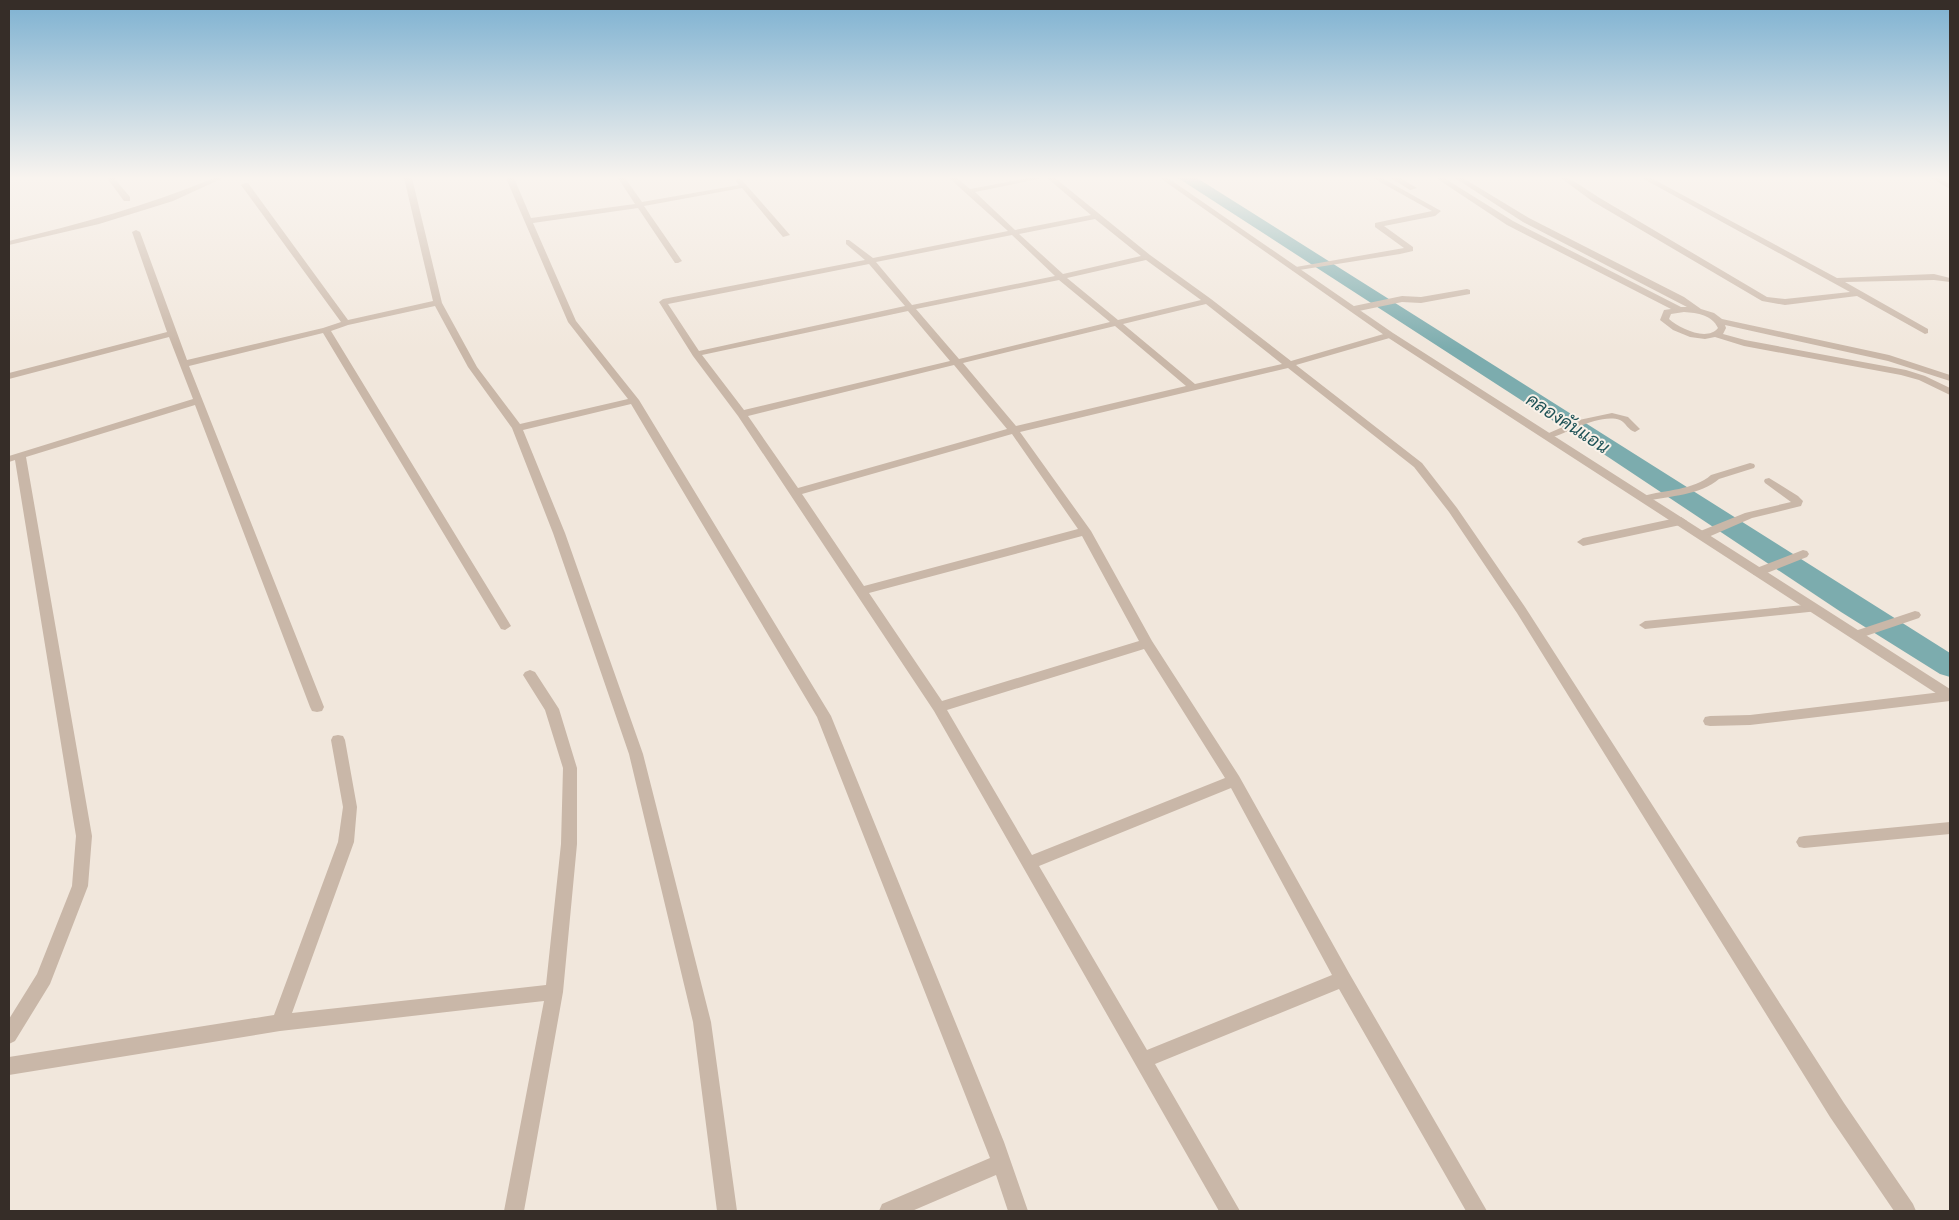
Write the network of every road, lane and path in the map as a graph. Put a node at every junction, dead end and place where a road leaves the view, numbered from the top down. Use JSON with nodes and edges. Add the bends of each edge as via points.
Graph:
{"nodes":[{"id":1,"x":40,"y":235,"type":"edge"},
{"id":2,"x":137,"y":235,"type":"edge"},
{"id":3,"x":282,"y":235,"type":"edge"},
{"id":4,"x":422,"y":235,"type":"edge"},
{"id":5,"x":535,"y":235,"type":"edge"},
{"id":6,"x":660,"y":235,"type":"edge"},
{"id":7,"x":997,"y":235,"type":"edge"},
{"id":8,"x":1015,"y":235,"type":"edge"},
{"id":9,"x":1120,"y":235,"type":"edge"},
{"id":10,"x":1246,"y":235,"type":"edge"},
{"id":11,"x":1391,"y":235,"type":"edge"},
{"id":12,"x":1533,"y":235,"type":"edge"},
{"id":13,"x":1555,"y":235,"type":"edge"},
{"id":14,"x":1655,"y":235,"type":"edge"},
{"id":15,"x":1751,"y":235,"type":"edge"},
{"id":16,"x":9,"y":242,"type":"edge"},
{"id":17,"x":849,"y":242,"type":"dead end"},
{"id":18,"x":1147,"y":257,"type":"junction"},
{"id":19,"x":870,"y":260,"type":"junction"},
{"id":20,"x":678,"y":261,"type":"dead end"},
{"id":21,"x":1296,"y":269,"type":"junction"},
{"id":22,"x":1061,"y":277,"type":"junction"},
{"id":23,"x":1835,"y":280,"type":"junction"},
{"id":24,"x":1950,"y":280,"type":"edge"},
{"id":25,"x":1467,"y":292,"type":"dead end"},
{"id":26,"x":1860,"y":293,"type":"junction"},
{"id":27,"x":1208,"y":301,"type":"junction"},
{"id":28,"x":438,"y":303,"type":"junction"},
{"id":29,"x":909,"y":308,"type":"junction"},
{"id":30,"x":1354,"y":309,"type":"junction"},
{"id":31,"x":1680,"y":310,"type":"junction"},
{"id":32,"x":1698,"y":312,"type":"junction"},
{"id":33,"x":1719,"y":321,"type":"junction"},
{"id":34,"x":346,"y":323,"type":"junction"},
{"id":35,"x":1116,"y":323,"type":"junction"},
{"id":36,"x":326,"y":330,"type":"junction"},
{"id":37,"x":1925,"y":331,"type":"dead end"},
{"id":38,"x":172,"y":333,"type":"junction"},
{"id":39,"x":1390,"y":335,"type":"junction"},
{"id":40,"x":1717,"y":335,"type":"junction"},
{"id":41,"x":696,"y":354,"type":"junction"},
{"id":42,"x":957,"y":362,"type":"junction"},
{"id":43,"x":184,"y":364,"type":"junction"},
{"id":44,"x":1288,"y":365,"type":"junction"},
{"id":45,"x":9,"y":376,"type":"edge"},
{"id":46,"x":1950,"y":378,"type":"edge"},
{"id":47,"x":1193,"y":387,"type":"junction"},
{"id":48,"x":1950,"y":392,"type":"edge"},
{"id":49,"x":199,"y":400,"type":"junction"},
{"id":50,"x":634,"y":400,"type":"junction"},
{"id":51,"x":742,"y":414,"type":"junction"},
{"id":52,"x":518,"y":428,"type":"junction"},
{"id":53,"x":1635,"y":429,"type":"dead end"},
{"id":54,"x":1014,"y":430,"type":"junction"},
{"id":55,"x":1547,"y":436,"type":"junction"},
{"id":56,"x":14,"y":457,"type":"edge"},
{"id":57,"x":1750,"y":466,"type":"dead end"},
{"id":58,"x":1770,"y":481,"type":"dead end"},
{"id":59,"x":795,"y":492,"type":"junction"},
{"id":60,"x":1646,"y":498,"type":"junction"},
{"id":61,"x":1681,"y":521,"type":"junction"},
{"id":62,"x":1085,"y":531,"type":"junction"},
{"id":63,"x":1702,"y":536,"type":"junction"},
{"id":64,"x":1583,"y":542,"type":"dead end"},
{"id":65,"x":1803,"y":554,"type":"dead end"},
{"id":66,"x":1758,"y":572,"type":"junction"},
{"id":67,"x":860,"y":591,"type":"junction"},
{"id":68,"x":1814,"y":608,"type":"junction"},
{"id":69,"x":1910,"y":617,"type":"dead end"},
{"id":70,"x":1645,"y":625,"type":"dead end"},
{"id":71,"x":505,"y":626,"type":"dead end"},
{"id":72,"x":1861,"y":633,"type":"junction"},
{"id":73,"x":1147,"y":644,"type":"junction"},
{"id":74,"x":530,"y":675,"type":"dead end"},
{"id":75,"x":1950,"y":695,"type":"edge"},
{"id":76,"x":317,"y":707,"type":"dead end"},
{"id":77,"x":939,"y":707,"type":"junction"},
{"id":78,"x":1710,"y":721,"type":"dead end"},
{"id":79,"x":338,"y":740,"type":"dead end"},
{"id":80,"x":1234,"y":780,"type":"junction"},
{"id":81,"x":1950,"y":828,"type":"edge"},
{"id":82,"x":1804,"y":842,"type":"dead end"},
{"id":83,"x":1029,"y":863,"type":"junction"},
{"id":84,"x":1343,"y":979,"type":"junction"},
{"id":85,"x":554,"y":992,"type":"junction"},
{"id":86,"x":280,"y":1023,"type":"junction"},
{"id":87,"x":9,"y":1035,"type":"edge"},
{"id":88,"x":1143,"y":1060,"type":"junction"},
{"id":89,"x":9,"y":1066,"type":"edge"},
{"id":90,"x":1001,"y":1162,"type":"junction"},
{"id":91,"x":514,"y":1211,"type":"edge"},
{"id":92,"x":728,"y":1211,"type":"edge"},
{"id":93,"x":889,"y":1211,"type":"edge"},
{"id":94,"x":1018,"y":1211,"type":"edge"},
{"id":95,"x":1230,"y":1211,"type":"edge"},
{"id":96,"x":1477,"y":1211,"type":"edge"},
{"id":97,"x":1906,"y":1211,"type":"edge"}],
"edges":[{"from":1,"to":16,"type":"street"},
{"from":2,"to":38,"type":"street"},
{"from":3,"to":34,"type":"street"},
{"from":4,"to":28,"type":"street"},
{"from":5,"to":50,"type":"street","via":[[572,322]]},
{"from":6,"to":20,"type":"street"},
{"from":7,"to":19,"type":"street"},
{"from":8,"to":22,"type":"street"},
{"from":9,"to":18,"type":"street"},
{"from":10,"to":21,"type":"street"},
{"from":11,"to":21,"type":"street","via":[[1410,249]]},
{"from":12,"to":31,"type":"street"},
{"from":13,"to":32,"type":"street","via":[[1681,299]]},
{"from":14,"to":26,"type":"street","via":[[1765,299],[1785,302]]},
{"from":15,"to":23,"type":"street"},
{"from":17,"to":19,"type":"street"},
{"from":18,"to":22,"type":"street"},
{"from":18,"to":27,"type":"street"},
{"from":19,"to":29,"type":"street"},
{"from":19,"to":41,"type":"street","via":[[663,302]]},
{"from":21,"to":30,"type":"street"},
{"from":22,"to":29,"type":"street"},
{"from":22,"to":35,"type":"street"},
{"from":23,"to":24,"type":"street","via":[[1934,277]]},
{"from":23,"to":26,"type":"street"},
{"from":25,"to":30,"type":"street","via":[[1420,300],[1402,299]]},
{"from":26,"to":37,"type":"street"},
{"from":27,"to":35,"type":"street"},
{"from":27,"to":44,"type":"street"},
{"from":28,"to":34,"type":"street"},
{"from":28,"to":52,"type":"street","via":[[473,366]]},
{"from":29,"to":41,"type":"street"},
{"from":29,"to":42,"type":"street"},
{"from":30,"to":39,"type":"street"},
{"from":31,"to":32,"type":"street"},
{"from":31,"to":40,"type":"street","via":[[1667,312],[1664,320],[1690,334]]},
{"from":32,"to":33,"type":"street"},
{"from":33,"to":40,"type":"street","via":[[1722,328]]},
{"from":33,"to":46,"type":"street","via":[[1903,361]]},
{"from":34,"to":36,"type":"street"},
{"from":35,"to":42,"type":"street"},
{"from":35,"to":47,"type":"street"},
{"from":36,"to":43,"type":"street"},
{"from":36,"to":71,"type":"street"},
{"from":38,"to":43,"type":"street"},
{"from":38,"to":45,"type":"street"},
{"from":39,"to":44,"type":"street"},
{"from":39,"to":55,"type":"street"},
{"from":40,"to":48,"type":"street","via":[[1744,343],[1903,372]]},
{"from":41,"to":51,"type":"street"},
{"from":42,"to":51,"type":"street"},
{"from":42,"to":54,"type":"street"},
{"from":43,"to":49,"type":"street"},
{"from":44,"to":47,"type":"street"},
{"from":44,"to":97,"type":"street","via":[[1418,465],[1453,510],[1522,610],[1826,1094]]},
{"from":47,"to":54,"type":"street"},
{"from":49,"to":56,"type":"street"},
{"from":49,"to":76,"type":"street"},
{"from":50,"to":52,"type":"street"},
{"from":50,"to":90,"type":"street","via":[[824,716]]},
{"from":51,"to":59,"type":"street"},
{"from":52,"to":92,"type":"street","via":[[559,533],[636,754],[702,1022]]},
{"from":53,"to":55,"type":"street","via":[[1618,417],[1590,421]]},
{"from":54,"to":59,"type":"street"},
{"from":54,"to":62,"type":"street"},
{"from":55,"to":60,"type":"street"},
{"from":56,"to":87,"type":"street","via":[[84,836],[80,886],[44,978]]},
{"from":57,"to":60,"type":"street","via":[[1698,486]]},
{"from":58,"to":63,"type":"street","via":[[1794,498],[1797,504],[1750,514]]},
{"from":59,"to":67,"type":"street"},
{"from":60,"to":61,"type":"street"},
{"from":61,"to":63,"type":"street"},
{"from":61,"to":64,"type":"street"},
{"from":62,"to":67,"type":"street"},
{"from":62,"to":73,"type":"street"},
{"from":63,"to":66,"type":"street"},
{"from":65,"to":66,"type":"street"},
{"from":66,"to":68,"type":"street"},
{"from":67,"to":77,"type":"street"},
{"from":68,"to":70,"type":"street"},
{"from":68,"to":72,"type":"street"},
{"from":69,"to":72,"type":"street"},
{"from":72,"to":75,"type":"street"},
{"from":73,"to":77,"type":"street"},
{"from":73,"to":80,"type":"street"},
{"from":74,"to":85,"type":"street","via":[[552,709],[570,768],[568,844]]},
{"from":75,"to":78,"type":"street","via":[[1750,720]]},
{"from":77,"to":83,"type":"street"},
{"from":79,"to":86,"type":"street","via":[[350,806],[346,842]]},
{"from":80,"to":83,"type":"street"},
{"from":80,"to":84,"type":"street"},
{"from":81,"to":82,"type":"street"},
{"from":83,"to":88,"type":"street"},
{"from":84,"to":88,"type":"street"},
{"from":84,"to":96,"type":"street"},
{"from":85,"to":86,"type":"street"},
{"from":85,"to":91,"type":"street"},
{"from":86,"to":89,"type":"street"},
{"from":88,"to":95,"type":"street"},
{"from":90,"to":93,"type":"street"},
{"from":90,"to":94,"type":"street"}]}
